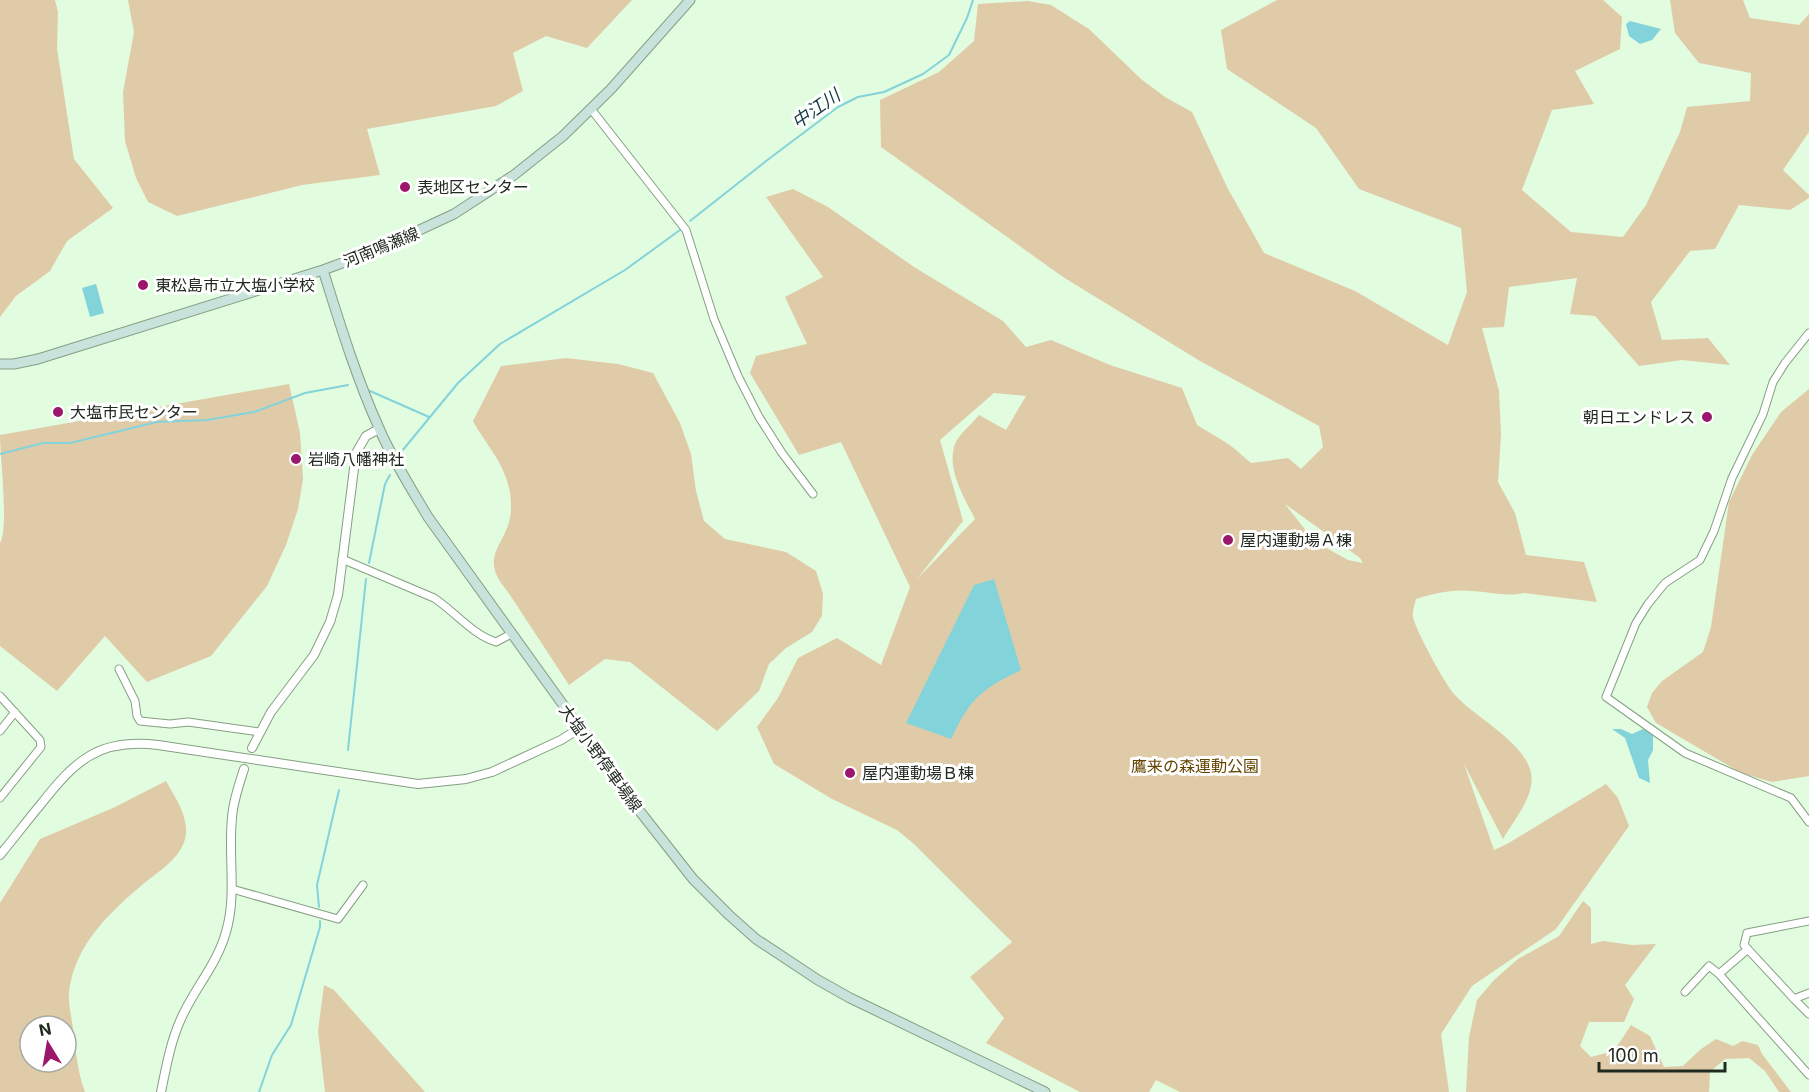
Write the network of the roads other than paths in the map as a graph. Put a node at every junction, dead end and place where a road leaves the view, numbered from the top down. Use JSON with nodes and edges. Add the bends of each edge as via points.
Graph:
{"nodes":[{"id":1,"x":690,"y":0,"type":"edge"},
{"id":2,"x":591,"y":109,"type":"junction"},
{"id":3,"x":323,"y":270,"type":"junction"},
{"id":4,"x":1809,"y":333,"type":"edge"},
{"id":5,"x":0,"y":364,"type":"edge"},
{"id":6,"x":380,"y":429,"type":"junction"},
{"id":7,"x":813,"y":494,"type":"dead end"},
{"id":8,"x":342,"y":560,"type":"junction"},
{"id":9,"x":511,"y":634,"type":"junction"},
{"id":10,"x":119,"y":669,"type":"dead end"},
{"id":11,"x":0,"y":696,"type":"edge"},
{"id":12,"x":15,"y":712,"type":"junction"},
{"id":13,"x":579,"y":728,"type":"junction"},
{"id":14,"x":0,"y":731,"type":"edge"},
{"id":15,"x":259,"y":732,"type":"junction"},
{"id":16,"x":252,"y":748,"type":"dead end"},
{"id":17,"x":244,"y":769,"type":"dead end"},
{"id":18,"x":0,"y":798,"type":"edge"},
{"id":19,"x":1809,"y":822,"type":"edge"},
{"id":20,"x":0,"y":855,"type":"edge"},
{"id":21,"x":363,"y":885,"type":"dead end"},
{"id":22,"x":232,"y":889,"type":"junction"},
{"id":23,"x":1809,"y":921,"type":"edge"},
{"id":24,"x":1748,"y":949,"type":"junction"},
{"id":25,"x":1719,"y":974,"type":"junction"},
{"id":26,"x":1685,"y":992,"type":"dead end"},
{"id":27,"x":1809,"y":993,"type":"edge"},
{"id":28,"x":1794,"y":999,"type":"junction"},
{"id":29,"x":1809,"y":1014,"type":"edge"},
{"id":30,"x":1809,"y":1075,"type":"edge"},
{"id":31,"x":161,"y":1092,"type":"edge"},
{"id":32,"x":1045,"y":1092,"type":"edge"}],
"edges":[{"from":1,"to":2,"type":"main road","name":"河南鳴瀬線"},
{"from":2,"to":3,"type":"main road","name":"河南鳴瀬線","via":[[482,198],[428,227]]},
{"from":2,"to":7,"type":"street","via":[[686,230],[714,319],[738,376],[759,417]]},
{"from":3,"to":5,"type":"main road","name":"河南鳴瀬線","via":[[38,358]]},
{"from":3,"to":6,"type":"main road","name":"大塩小野停車場線","via":[[352,363]]},
{"from":4,"to":19,"type":"street","via":[[1773,382],[1700,560],[1665,583],[1648,604],[1636,623],[1606,697],[1685,753],[1791,798]]},
{"from":6,"to":8,"type":"street","via":[[366,436],[356,453]]},
{"from":6,"to":9,"type":"main road","name":"大塩小野停車場線","via":[[428,517]]},
{"from":8,"to":9,"type":"street","via":[[434,598],[488,639],[496,642]]},
{"from":8,"to":15,"type":"street","via":[[338,595],[323,639]]},
{"from":9,"to":13,"type":"main road","name":"大塩小野停車場線"},
{"from":10,"to":15,"type":"street","via":[[140,721],[188,722]]},
{"from":11,"to":12,"type":"street"},
{"from":12,"to":14,"type":"street"},
{"from":12,"to":18,"type":"street","via":[[40,740],[41,747]]},
{"from":13,"to":20,"type":"street","via":[[492,772],[418,784],[158,745],[116,746],[99,751],[69,770]]},
{"from":13,"to":32,"type":"main road","name":"大塩小野停車場線","via":[[693,879],[756,939],[850,998]]},
{"from":15,"to":16,"type":"street"},
{"from":17,"to":22,"type":"street","via":[[231,818]]},
{"from":21,"to":22,"type":"street","via":[[338,919]]},
{"from":22,"to":31,"type":"street","via":[[227,931],[180,1021]]},
{"from":23,"to":24,"type":"street","via":[[1747,933],[1744,945]]},
{"from":24,"to":25,"type":"street"},
{"from":24,"to":28,"type":"street"},
{"from":25,"to":26,"type":"street","via":[[1709,966]]},
{"from":25,"to":30,"type":"street"},
{"from":27,"to":28,"type":"street"},
{"from":28,"to":29,"type":"street"}]}
